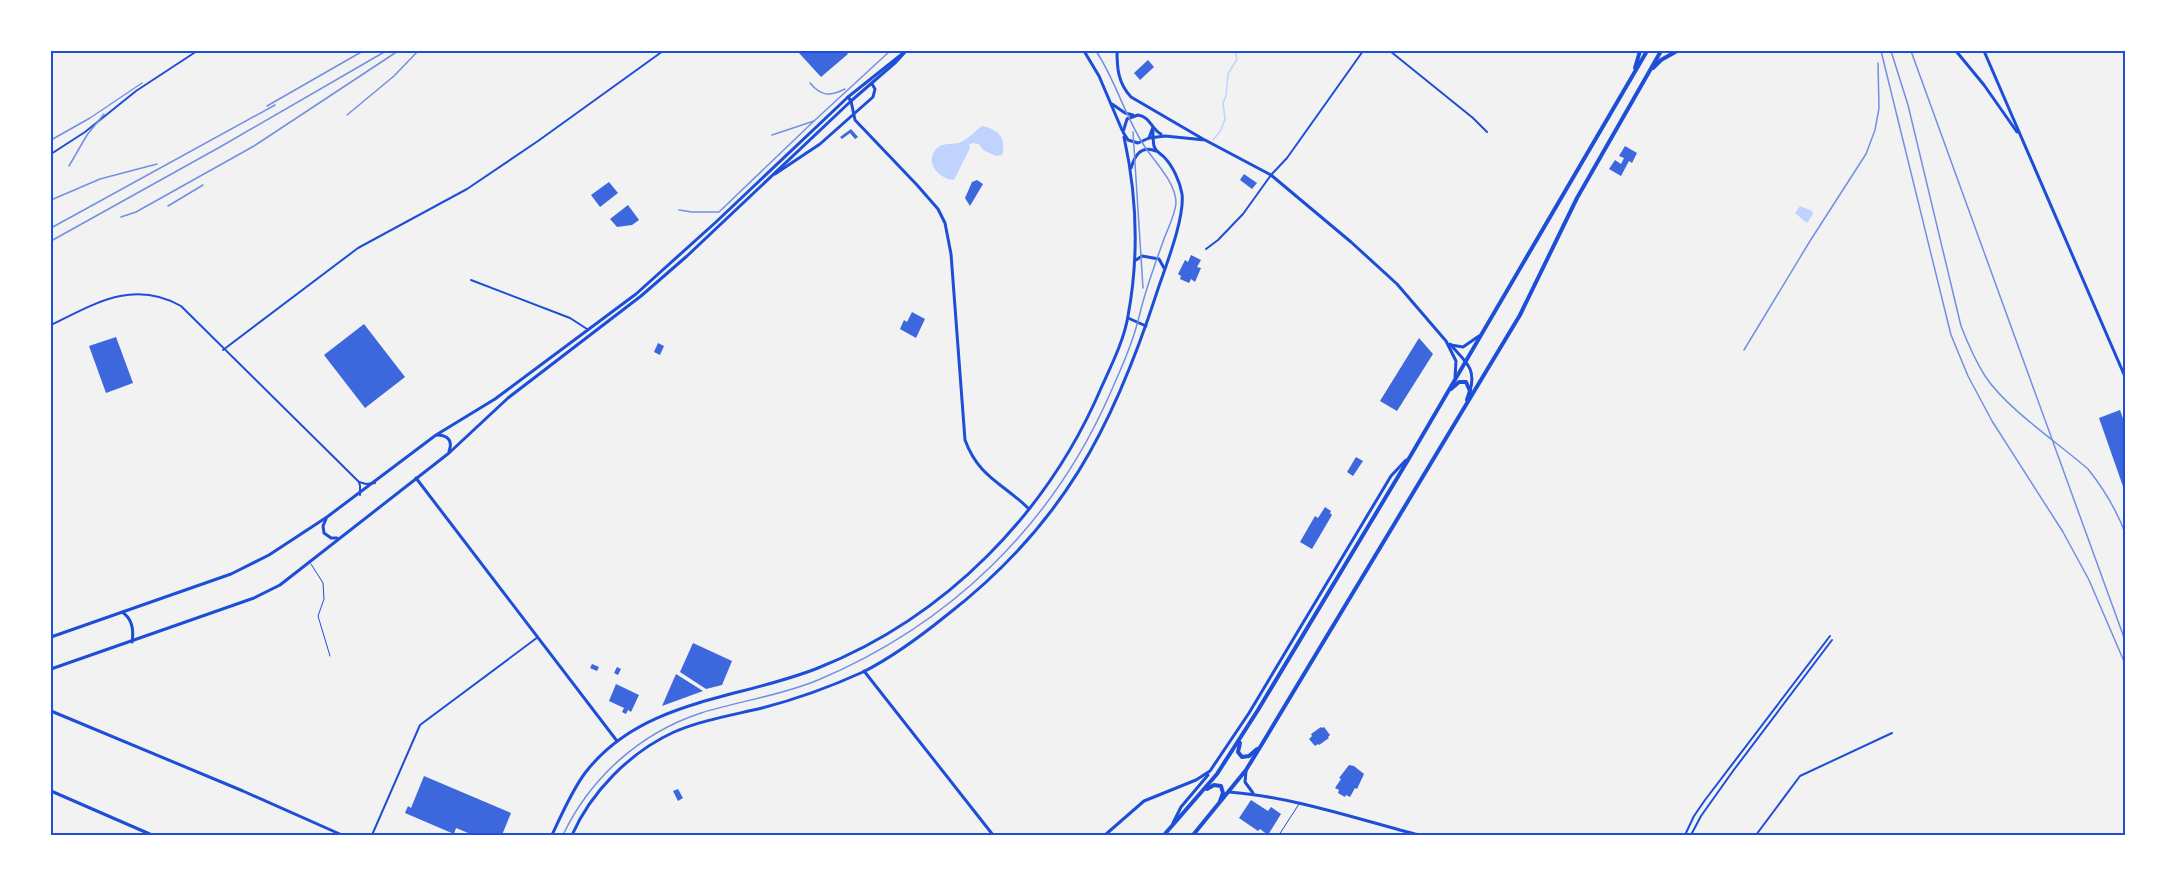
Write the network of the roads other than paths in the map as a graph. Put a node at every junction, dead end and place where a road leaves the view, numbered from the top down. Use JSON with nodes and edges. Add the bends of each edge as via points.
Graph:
{"nodes":[{"id":1,"x":197,"y":51,"type":"edge"},
{"id":2,"x":663,"y":51,"type":"edge"},
{"id":3,"x":1084,"y":51,"type":"edge"},
{"id":4,"x":1118,"y":51,"type":"edge"},
{"id":5,"x":1363,"y":51,"type":"edge"},
{"id":6,"x":1390,"y":51,"type":"edge"},
{"id":7,"x":1640,"y":51,"type":"edge"},
{"id":8,"x":1647,"y":51,"type":"edge"},
{"id":9,"x":1661,"y":51,"type":"edge"},
{"id":10,"x":1677,"y":51,"type":"edge"},
{"id":11,"x":1956,"y":51,"type":"edge"},
{"id":12,"x":1984,"y":51,"type":"edge"},
{"id":13,"x":905,"y":52,"type":"edge"},
{"id":14,"x":1648,"y":73,"type":"junction"},
{"id":15,"x":1633,"y":74,"type":"junction"},
{"id":16,"x":872,"y":84,"type":"junction"},
{"id":17,"x":2002,"y":91,"type":"junction"},
{"id":18,"x":1992,"y":96,"type":"junction"},
{"id":19,"x":848,"y":97,"type":"junction"},
{"id":20,"x":851,"y":101,"type":"junction"},
{"id":21,"x":1109,"y":102,"type":"junction"},
{"id":22,"x":853,"y":114,"type":"junction"},
{"id":23,"x":1134,"y":115,"type":"junction"},
{"id":24,"x":1153,"y":129,"type":"junction"},
{"id":25,"x":1123,"y":132,"type":"junction"},
{"id":26,"x":1487,"y":132,"type":"dead end"},
{"id":27,"x":1165,"y":136,"type":"junction"},
{"id":28,"x":1124,"y":137,"type":"junction"},
{"id":29,"x":1151,"y":138,"type":"junction"},
{"id":30,"x":2021,"y":139,"type":"junction"},
{"id":31,"x":1205,"y":140,"type":"junction"},
{"id":32,"x":1157,"y":152,"type":"junction"},
{"id":33,"x":51,"y":154,"type":"edge"},
{"id":34,"x":777,"y":162,"type":"junction"},
{"id":35,"x":782,"y":168,"type":"junction"},
{"id":36,"x":1131,"y":169,"type":"junction"},
{"id":37,"x":1271,"y":175,"type":"junction"},
{"id":38,"x":1206,"y":249,"type":"dead end"},
{"id":39,"x":1135,"y":261,"type":"junction"},
{"id":40,"x":1164,"y":270,"type":"junction"},
{"id":41,"x":471,"y":280,"type":"dead end"},
{"id":42,"x":1128,"y":318,"type":"junction"},
{"id":43,"x":51,"y":325,"type":"edge"},
{"id":44,"x":1146,"y":326,"type":"junction"},
{"id":45,"x":587,"y":330,"type":"junction"},
{"id":46,"x":1480,"y":335,"type":"junction"},
{"id":47,"x":1446,"y":341,"type":"junction"},
{"id":48,"x":1450,"y":345,"type":"junction"},
{"id":49,"x":224,"y":350,"type":"junction"},
{"id":50,"x":1465,"y":362,"type":"junction"},
{"id":51,"x":1455,"y":379,"type":"junction"},
{"id":52,"x":2126,"y":379,"type":"edge"},
{"id":53,"x":1470,"y":391,"type":"junction"},
{"id":54,"x":1446,"y":393,"type":"junction"},
{"id":55,"x":1465,"y":406,"type":"junction"},
{"id":56,"x":436,"y":435,"type":"junction"},
{"id":57,"x":449,"y":453,"type":"junction"},
{"id":58,"x":1411,"y":455,"type":"junction"},
{"id":59,"x":416,"y":478,"type":"junction"},
{"id":60,"x":359,"y":482,"type":"junction"},
{"id":61,"x":375,"y":483,"type":"junction"},
{"id":62,"x":360,"y":495,"type":"junction"},
{"id":63,"x":1029,"y":509,"type":"junction"},
{"id":64,"x":327,"y":518,"type":"junction"},
{"id":65,"x":340,"y":537,"type":"junction"},
{"id":66,"x":310,"y":562,"type":"junction"},
{"id":67,"x":122,"y":612,"type":"junction"},
{"id":68,"x":1830,"y":636,"type":"dead end"},
{"id":69,"x":51,"y":637,"type":"edge"},
{"id":70,"x":538,"y":637,"type":"junction"},
{"id":71,"x":1832,"y":640,"type":"dead end"},
{"id":72,"x":132,"y":642,"type":"junction"},
{"id":73,"x":330,"y":656,"type":"dead end"},
{"id":74,"x":51,"y":669,"type":"edge"},
{"id":75,"x":864,"y":671,"type":"junction"},
{"id":76,"x":1786,"y":693,"type":"junction"},
{"id":77,"x":1790,"y":696,"type":"junction"},
{"id":78,"x":51,"y":711,"type":"edge"},
{"id":79,"x":1760,"y":728,"type":"junction"},
{"id":80,"x":1762,"y":731,"type":"junction"},
{"id":81,"x":1892,"y":733,"type":"dead end"},
{"id":82,"x":1244,"y":734,"type":"junction"},
{"id":83,"x":617,"y":741,"type":"junction"},
{"id":84,"x":1262,"y":744,"type":"junction"},
{"id":85,"x":1246,"y":770,"type":"junction"},
{"id":86,"x":1728,"y":770,"type":"junction"},
{"id":87,"x":1210,"y":771,"type":"junction"},
{"id":88,"x":1732,"y":773,"type":"junction"},
{"id":89,"x":51,"y":791,"type":"edge"},
{"id":90,"x":1203,"y":792,"type":"junction"},
{"id":91,"x":1229,"y":792,"type":"junction"},
{"id":92,"x":1253,"y":793,"type":"junction"},
{"id":93,"x":1705,"y":800,"type":"junction"},
{"id":94,"x":1710,"y":803,"type":"junction"},
{"id":95,"x":1300,"y":804,"type":"junction"},
{"id":96,"x":1217,"y":807,"type":"junction"},
{"id":97,"x":1170,"y":829,"type":"junction"},
{"id":98,"x":1686,"y":834,"type":"edge"},
{"id":99,"x":152,"y":835,"type":"edge"},
{"id":100,"x":342,"y":835,"type":"edge"},
{"id":101,"x":372,"y":835,"type":"edge"},
{"id":102,"x":552,"y":835,"type":"edge"},
{"id":103,"x":572,"y":835,"type":"edge"},
{"id":104,"x":993,"y":835,"type":"edge"},
{"id":105,"x":1105,"y":835,"type":"edge"},
{"id":106,"x":1164,"y":835,"type":"edge"},
{"id":107,"x":1193,"y":835,"type":"edge"},
{"id":108,"x":1279,"y":835,"type":"edge"},
{"id":109,"x":1419,"y":835,"type":"edge"},
{"id":110,"x":1691,"y":835,"type":"edge"},
{"id":111,"x":1756,"y":835,"type":"edge"}],
"edges":[{"from":1,"to":33,"type":"street"},
{"from":2,"to":49,"type":"street","via":[[467,189],[358,248]]},
{"from":3,"to":21,"type":"street"},
{"from":4,"to":31,"type":"street","via":[[1118,74],[1131,97]]},
{"from":5,"to":37,"type":"street"},
{"from":6,"to":26,"type":"street"},
{"from":7,"to":15,"type":"highway"},
{"from":8,"to":15,"type":"highway"},
{"from":9,"to":14,"type":"highway"},
{"from":10,"to":14,"type":"highway"},
{"from":11,"to":18,"type":"street"},
{"from":12,"to":17,"type":"street"},
{"from":13,"to":16,"type":"street"},
{"from":13,"to":19,"type":"street"},
{"from":14,"to":55,"type":"highway","via":[[1577,198],[1520,315]]},
{"from":15,"to":46,"type":"highway"},
{"from":16,"to":20,"type":"street"},
{"from":16,"to":22,"type":"street","via":[[875,94]]},
{"from":17,"to":18,"type":"street","via":[[1999,98]]},
{"from":17,"to":30,"type":"street"},
{"from":18,"to":30,"type":"street"},
{"from":19,"to":20,"type":"street"},
{"from":19,"to":34,"type":"street"},
{"from":20,"to":22,"type":"street"},
{"from":20,"to":35,"type":"street"},
{"from":21,"to":23,"type":"street"},
{"from":21,"to":25,"type":"street"},
{"from":22,"to":35,"type":"street","via":[[820,144]]},
{"from":22,"to":63,"type":"street","via":[[938,208],[945,223],[951,254],[965,440],[977,465]]},
{"from":23,"to":24,"type":"street","via":[[1146,117]]},
{"from":23,"to":25,"type":"street","via":[[1127,119]]},
{"from":24,"to":27,"type":"street"},
{"from":24,"to":29,"type":"street"},
{"from":25,"to":28,"type":"street"},
{"from":27,"to":29,"type":"street"},
{"from":27,"to":31,"type":"street"},
{"from":28,"to":29,"type":"street","via":[[1135,143]]},
{"from":28,"to":36,"type":"street"},
{"from":29,"to":32,"type":"street"},
{"from":30,"to":52,"type":"street"},
{"from":31,"to":37,"type":"street"},
{"from":32,"to":36,"type":"street","via":[[1143,149]]},
{"from":32,"to":40,"type":"street","via":[[1172,168],[1182,194]]},
{"from":34,"to":35,"type":"street"},
{"from":34,"to":45,"type":"street","via":[[636,294]]},
{"from":35,"to":57,"type":"street","via":[[641,297],[495,408]]},
{"from":36,"to":39,"type":"street"},
{"from":37,"to":38,"type":"street","via":[[1243,214]]},
{"from":37,"to":47,"type":"street","via":[[1386,273]]},
{"from":39,"to":40,"type":"street","via":[[1144,256],[1155,258]]},
{"from":39,"to":42,"type":"street"},
{"from":40,"to":44,"type":"street"},
{"from":41,"to":45,"type":"street","via":[[570,318]]},
{"from":42,"to":44,"type":"street"},
{"from":42,"to":63,"type":"street","via":[[1084,423]]},
{"from":43,"to":49,"type":"street","via":[[112,297],[144,295],[181,306]]},
{"from":44,"to":75,"type":"street","via":[[1106,424],[1043,524],[987,583],[957,608]]},
{"from":45,"to":56,"type":"street","via":[[495,399]]},
{"from":46,"to":48,"type":"street","via":[[1463,347]]},
{"from":46,"to":50,"type":"highway"},
{"from":47,"to":48,"type":"street"},
{"from":47,"to":51,"type":"street","via":[[1456,361]]},
{"from":48,"to":50,"type":"street"},
{"from":49,"to":60,"type":"street"},
{"from":50,"to":51,"type":"highway"},
{"from":50,"to":53,"type":"street","via":[[1473,375]]},
{"from":51,"to":54,"type":"highway"},
{"from":53,"to":54,"type":"highway","via":[[1462,381]]},
{"from":53,"to":55,"type":"highway"},
{"from":54,"to":58,"type":"highway"},
{"from":55,"to":84,"type":"highway"},
{"from":56,"to":57,"type":"street","via":[[449,439]]},
{"from":56,"to":61,"type":"street"},
{"from":57,"to":59,"type":"street"},
{"from":58,"to":82,"type":"highway"},
{"from":58,"to":87,"type":"street","via":[[1390,476]]},
{"from":59,"to":65,"type":"street"},
{"from":59,"to":70,"type":"street"},
{"from":60,"to":61,"type":"street"},
{"from":60,"to":62,"type":"street"},
{"from":61,"to":62,"type":"street"},
{"from":62,"to":64,"type":"street"},
{"from":63,"to":83,"type":"street","via":[[978,566],[877,640],[818,668],[671,711]]},
{"from":64,"to":65,"type":"street","via":[[324,533],[331,538]]},
{"from":64,"to":67,"type":"street","via":[[231,574]]},
{"from":65,"to":66,"type":"street"},
{"from":66,"to":72,"type":"street","via":[[280,585],[254,598]]},
{"from":66,"to":73,"type":"lane","via":[[323,583],[324,599],[318,616]]},
{"from":67,"to":69,"type":"street"},
{"from":67,"to":72,"type":"street","via":[[132,625]]},
{"from":68,"to":76,"type":"street"},
{"from":70,"to":83,"type":"street"},
{"from":70,"to":101,"type":"street","via":[[420,725]]},
{"from":71,"to":77,"type":"street"},
{"from":72,"to":74,"type":"street"},
{"from":75,"to":103,"type":"street","via":[[815,692],[701,723],[663,738],[629,761],[595,795]]},
{"from":75,"to":104,"type":"street"},
{"from":76,"to":77,"type":"street"},
{"from":76,"to":79,"type":"street"},
{"from":77,"to":80,"type":"street"},
{"from":78,"to":100,"type":"street"},
{"from":79,"to":80,"type":"street"},
{"from":79,"to":86,"type":"street"},
{"from":80,"to":88,"type":"street"},
{"from":81,"to":111,"type":"street","via":[[1800,776]]},
{"from":82,"to":84,"type":"highway","via":[[1238,752],[1242,757]]},
{"from":82,"to":90,"type":"highway"},
{"from":83,"to":102,"type":"street","via":[[580,781]]},
{"from":84,"to":85,"type":"highway"},
{"from":85,"to":91,"type":"highway"},
{"from":85,"to":92,"type":"street","via":[[1245,782]]},
{"from":86,"to":88,"type":"street"},
{"from":86,"to":93,"type":"street"},
{"from":87,"to":97,"type":"street","via":[[1181,807]]},
{"from":87,"to":105,"type":"street","via":[[1144,801]]},
{"from":88,"to":94,"type":"street"},
{"from":89,"to":99,"type":"street"},
{"from":90,"to":96,"type":"highway","via":[[1214,785],[1221,786],[1223,793]]},
{"from":90,"to":97,"type":"highway"},
{"from":91,"to":92,"type":"street"},
{"from":91,"to":96,"type":"highway"},
{"from":92,"to":95,"type":"street"},
{"from":93,"to":94,"type":"street"},
{"from":93,"to":98,"type":"street"},
{"from":94,"to":110,"type":"street"},
{"from":95,"to":108,"type":"lane"},
{"from":95,"to":109,"type":"street"},
{"from":96,"to":107,"type":"highway"},
{"from":97,"to":106,"type":"highway"},
{"from":98,"to":110,"type":"street"}]}
